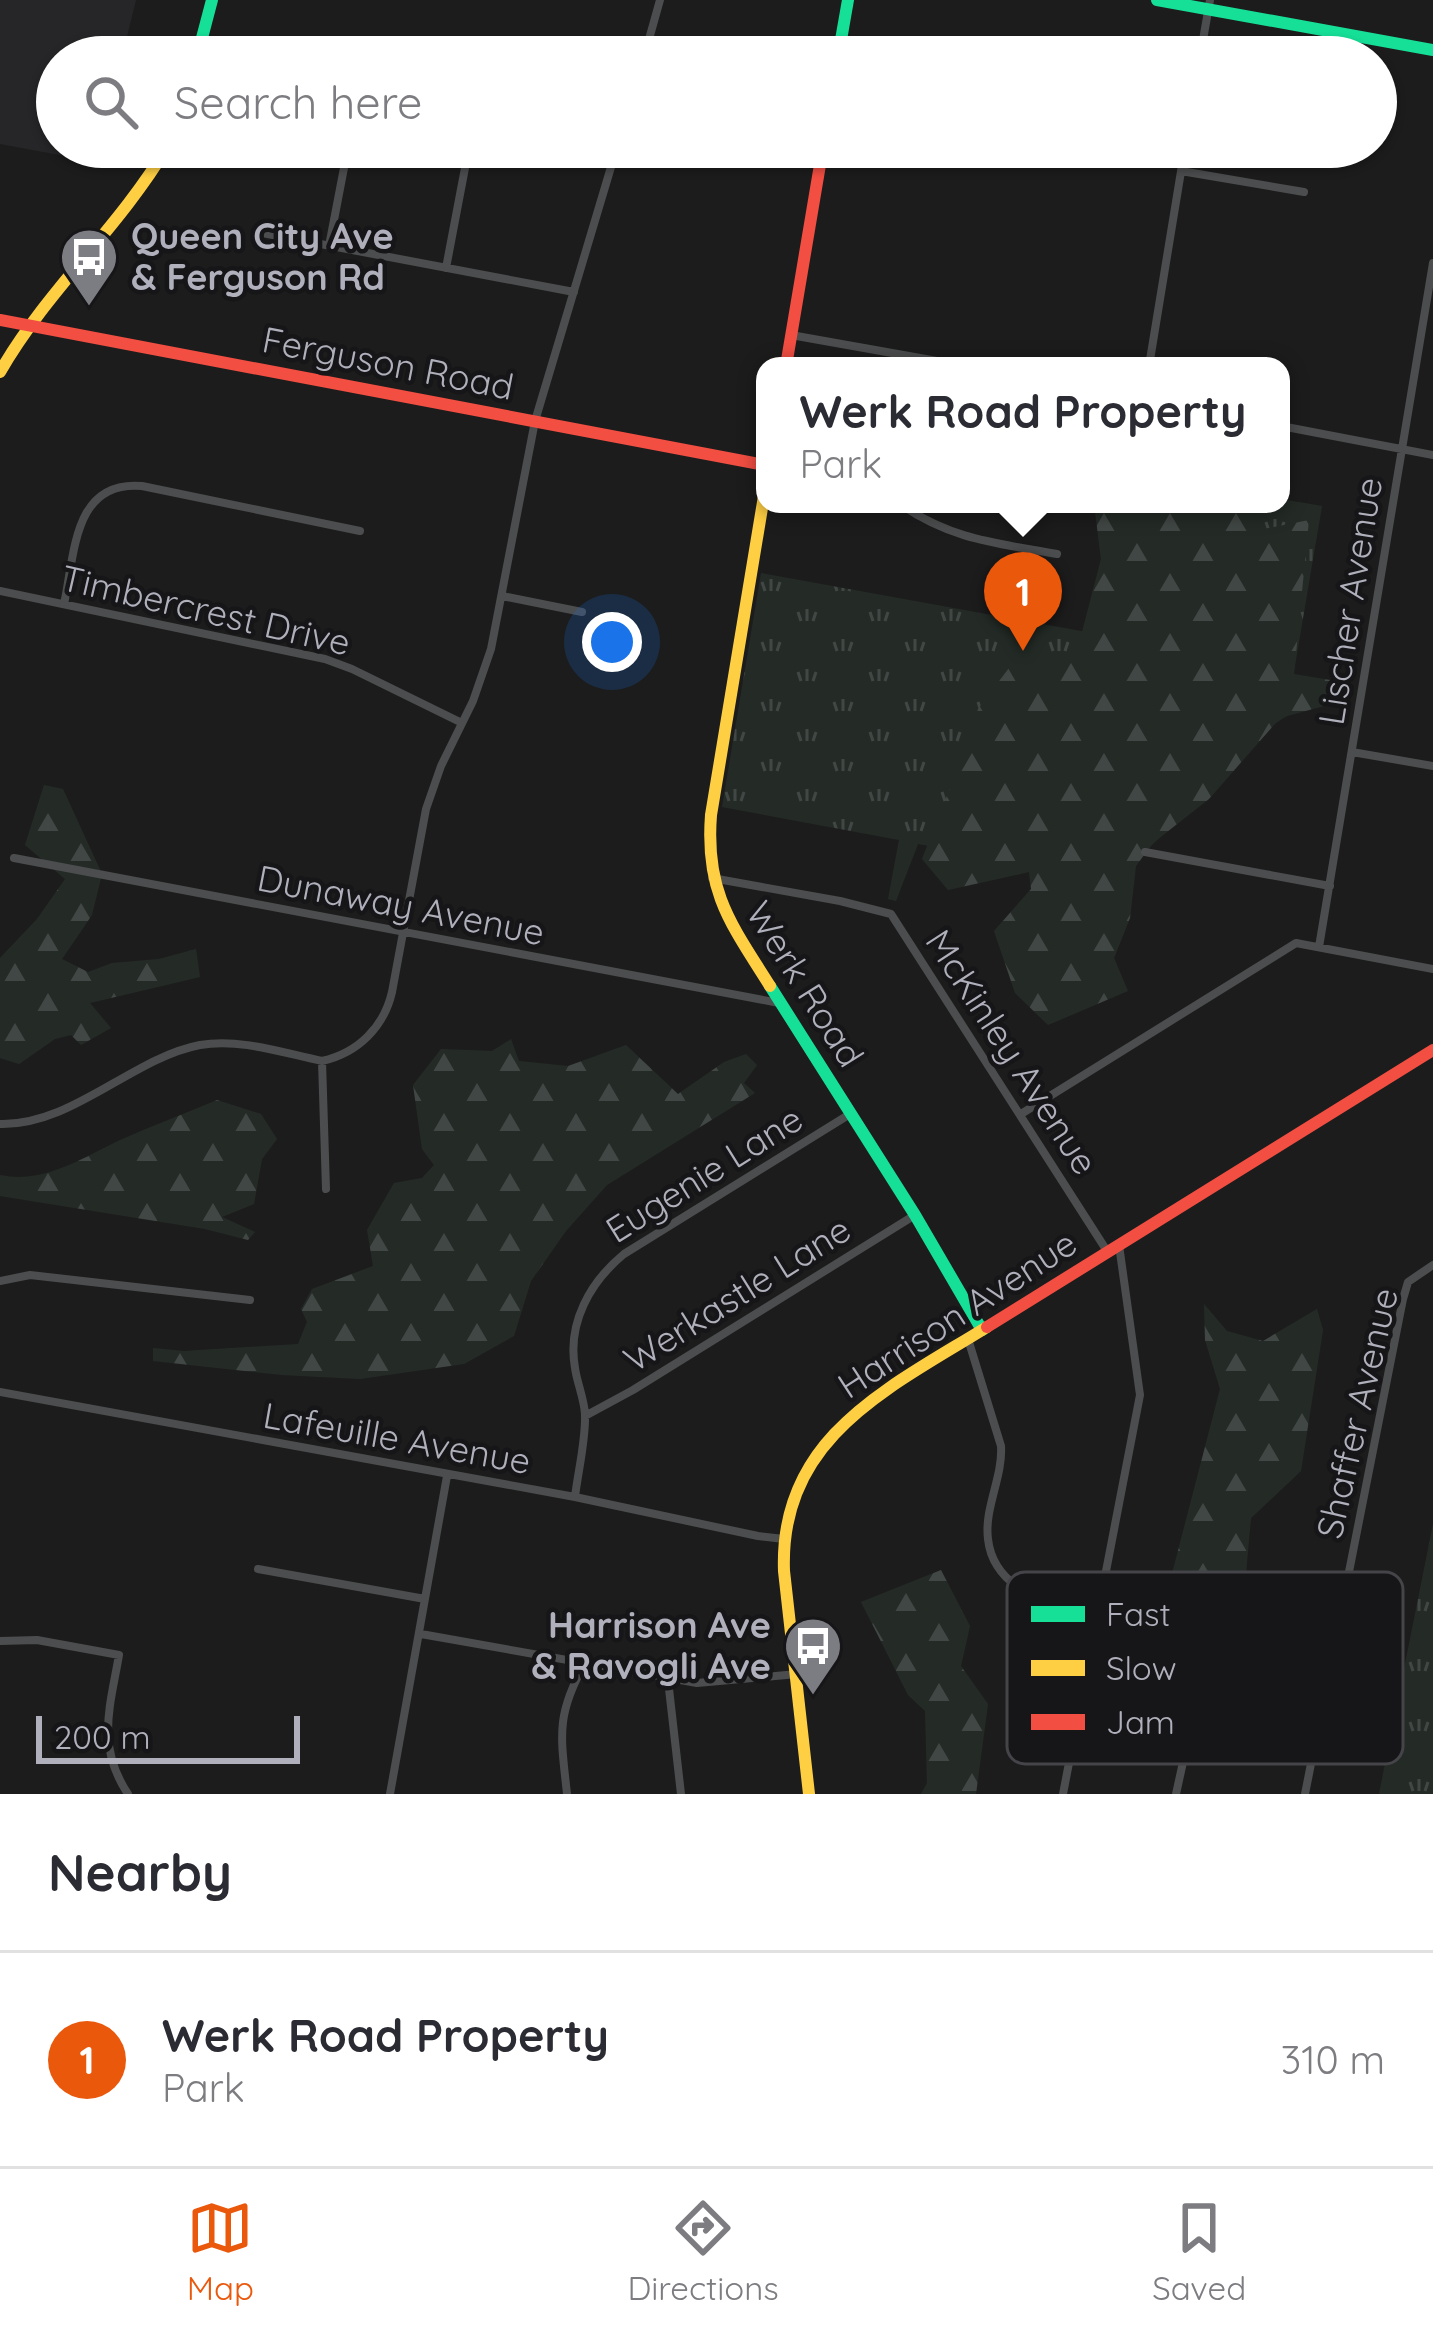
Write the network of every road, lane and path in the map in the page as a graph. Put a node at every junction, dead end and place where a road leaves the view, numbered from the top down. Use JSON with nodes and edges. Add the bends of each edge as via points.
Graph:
{"nodes":[{"id":1,"x":212,"y":0,"type":"edge"},
{"id":2,"x":660,"y":0,"type":"edge"},
{"id":3,"x":848,"y":0,"type":"edge"},
{"id":4,"x":1157,"y":0,"type":"edge"},
{"id":5,"x":1209,"y":5,"type":"edge"},
{"id":6,"x":203,"y":36,"type":"edge"},
{"id":7,"x":650,"y":36,"type":"edge"},
{"id":8,"x":842,"y":36,"type":"edge"},
{"id":9,"x":1204,"y":36,"type":"edge"},
{"id":10,"x":1363,"y":36,"type":"edge"},
{"id":11,"x":1397,"y":43,"type":"edge"},
{"id":12,"x":1433,"y":50,"type":"edge"},
{"id":13,"x":153,"y":168,"type":"edge"},
{"id":14,"x":344,"y":168,"type":"edge"},
{"id":15,"x":465,"y":168,"type":"edge"},
{"id":16,"x":611,"y":168,"type":"edge"},
{"id":17,"x":819,"y":168,"type":"edge"},
{"id":18,"x":1182,"y":168,"type":"edge"},
{"id":19,"x":1181,"y":171,"type":"junction"},
{"id":20,"x":1304,"y":192,"type":"dead end"},
{"id":21,"x":257,"y":232,"type":"dead end"},
{"id":22,"x":329,"y":246,"type":"junction"},
{"id":23,"x":1433,"y":263,"type":"edge"},
{"id":24,"x":446,"y":268,"type":"junction"},
{"id":25,"x":574,"y":292,"type":"junction"},
{"id":26,"x":0,"y":320,"type":"edge"},
{"id":27,"x":28,"y":325,"type":"junction"},
{"id":28,"x":791,"y":335,"type":"junction"},
{"id":29,"x":787,"y":357,"type":"edge"},
{"id":30,"x":914,"y":357,"type":"edge"},
{"id":31,"x":1150,"y":357,"type":"edge"},
{"id":32,"x":0,"y":372,"type":"edge"},
{"id":33,"x":536,"y":421,"type":"junction"},
{"id":34,"x":1290,"y":428,"type":"edge"},
{"id":35,"x":1402,"y":449,"type":"junction"},
{"id":36,"x":1433,"y":455,"type":"edge"},
{"id":37,"x":756,"y":463,"type":"edge"},
{"id":38,"x":761,"y":513,"type":"edge"},
{"id":39,"x":913,"y":513,"type":"edge"},
{"id":40,"x":360,"y":531,"type":"dead end"},
{"id":41,"x":1057,"y":554,"type":"dead end"},
{"id":42,"x":0,"y":591,"type":"edge"},
{"id":43,"x":502,"y":596,"type":"junction"},
{"id":44,"x":64,"y":604,"type":"junction"},
{"id":45,"x":582,"y":612,"type":"dead end"},
{"id":46,"x":462,"y":723,"type":"junction"},
{"id":47,"x":1352,"y":752,"type":"junction"},
{"id":48,"x":1433,"y":766,"type":"edge"},
{"id":49,"x":1145,"y":852,"type":"dead end"},
{"id":50,"x":14,"y":858,"type":"dead end"},
{"id":51,"x":712,"y":878,"type":"junction"},
{"id":52,"x":1330,"y":886,"type":"junction"},
{"id":53,"x":403,"y":932,"type":"junction"},
{"id":54,"x":1319,"y":947,"type":"junction"},
{"id":55,"x":1433,"y":969,"type":"edge"},
{"id":56,"x":779,"y":1003,"type":"junction"},
{"id":57,"x":1433,"y":1050,"type":"edge"},
{"id":58,"x":322,"y":1061,"type":"junction"},
{"id":59,"x":850,"y":1114,"type":"junction"},
{"id":60,"x":1021,"y":1114,"type":"junction"},
{"id":61,"x":0,"y":1124,"type":"edge"},
{"id":62,"x":326,"y":1189,"type":"dead end"},
{"id":63,"x":915,"y":1215,"type":"junction"},
{"id":64,"x":1113,"y":1249,"type":"junction"},
{"id":65,"x":1433,"y":1265,"type":"edge"},
{"id":66,"x":0,"y":1280,"type":"edge"},
{"id":67,"x":250,"y":1300,"type":"dead end"},
{"id":68,"x":982,"y":1330,"type":"junction"},
{"id":69,"x":968,"y":1339,"type":"junction"},
{"id":70,"x":0,"y":1392,"type":"edge"},
{"id":71,"x":585,"y":1415,"type":"junction"},
{"id":72,"x":448,"y":1476,"type":"junction"},
{"id":73,"x":575,"y":1497,"type":"junction"},
{"id":74,"x":784,"y":1539,"type":"junction"},
{"id":75,"x":258,"y":1569,"type":"dead end"},
{"id":76,"x":1105,"y":1572,"type":"edge"},
{"id":77,"x":1349,"y":1572,"type":"edge"},
{"id":78,"x":1007,"y":1576,"type":"edge"},
{"id":79,"x":425,"y":1599,"type":"junction"},
{"id":80,"x":421,"y":1634,"type":"junction"},
{"id":81,"x":0,"y":1642,"type":"edge"},
{"id":82,"x":585,"y":1663,"type":"junction"},
{"id":83,"x":797,"y":1674,"type":"junction"},
{"id":84,"x":668,"y":1680,"type":"junction"},
{"id":85,"x":1069,"y":1764,"type":"edge"},
{"id":86,"x":1183,"y":1764,"type":"edge"},
{"id":87,"x":1311,"y":1764,"type":"edge"},
{"id":88,"x":128,"y":1794,"type":"edge"},
{"id":89,"x":390,"y":1794,"type":"edge"},
{"id":90,"x":567,"y":1794,"type":"edge"},
{"id":91,"x":680,"y":1794,"type":"edge"},
{"id":92,"x":809,"y":1794,"type":"edge"},
{"id":93,"x":1063,"y":1794,"type":"edge"},
{"id":94,"x":1176,"y":1794,"type":"edge"},
{"id":95,"x":1305,"y":1794,"type":"edge"}],
"edges":[{"from":1,"to":6,"type":"street"},
{"from":2,"to":7,"type":"street"},
{"from":3,"to":8,"type":"street"},
{"from":4,"to":5,"type":"street"},
{"from":5,"to":9,"type":"street"},
{"from":5,"to":10,"type":"street"},
{"from":11,"to":12,"type":"street"},
{"from":13,"to":27,"type":"street"},
{"from":14,"to":22,"type":"street"},
{"from":15,"to":24,"type":"street"},
{"from":16,"to":25,"type":"street"},
{"from":17,"to":28,"type":"street"},
{"from":18,"to":19,"type":"street"},
{"from":19,"to":20,"type":"street"},
{"from":19,"to":31,"type":"street"},
{"from":21,"to":22,"type":"street"},
{"from":22,"to":24,"type":"street"},
{"from":23,"to":35,"type":"street","name":"Lischer Avenue"},
{"from":24,"to":25,"type":"street"},
{"from":25,"to":33,"type":"street"},
{"from":26,"to":27,"type":"street","name":"Ferguson Road"},
{"from":27,"to":32,"type":"street"},
{"from":27,"to":33,"type":"street","name":"Ferguson Road"},
{"from":28,"to":29,"type":"street"},
{"from":28,"to":30,"type":"street"},
{"from":33,"to":37,"type":"street","name":"Ferguson Road"},
{"from":33,"to":43,"type":"street"},
{"from":34,"to":35,"type":"street"},
{"from":35,"to":36,"type":"street"},
{"from":35,"to":47,"type":"street","name":"Lischer Avenue"},
{"from":38,"to":51,"type":"street","name":"Werk Road","via":[[711,814]]},
{"from":39,"to":41,"type":"street","via":[[955,534]]},
{"from":40,"to":44,"type":"street","via":[[117,486],[87,508]]},
{"from":42,"to":44,"type":"street","name":"Timbercrest Drive"},
{"from":43,"to":45,"type":"street"},
{"from":43,"to":46,"type":"street"},
{"from":44,"to":46,"type":"street","name":"Timbercrest Drive","via":[[325,659]]},
{"from":46,"to":53,"type":"street","via":[[426,808]]},
{"from":47,"to":48,"type":"street"},
{"from":47,"to":52,"type":"street","name":"Lischer Avenue"},
{"from":49,"to":52,"type":"street"},
{"from":50,"to":53,"type":"street","name":"Dunaway Avenue"},
{"from":51,"to":56,"type":"street","name":"Werk Road"},
{"from":51,"to":60,"type":"street","name":"McKinley Avenue","via":[[891,914]]},
{"from":52,"to":54,"type":"street","name":"Lischer Avenue"},
{"from":53,"to":56,"type":"street","name":"Dunaway Avenue"},
{"from":53,"to":58,"type":"street","via":[[384,1018]]},
{"from":54,"to":55,"type":"street"},
{"from":54,"to":60,"type":"street","via":[[1296,943]]},
{"from":56,"to":59,"type":"street","name":"Werk Road"},
{"from":57,"to":64,"type":"street","name":"Harrison Avenue"},
{"from":58,"to":61,"type":"street","via":[[202,1045],[37,1120]]},
{"from":58,"to":62,"type":"street"},
{"from":59,"to":63,"type":"street","name":"Werk Road"},
{"from":59,"to":71,"type":"street","name":"Eugenie Lane","via":[[600,1276],[574,1336]]},
{"from":60,"to":64,"type":"street","name":"McKinley Avenue"},
{"from":63,"to":68,"type":"street","name":"Werk Road"},
{"from":63,"to":71,"type":"street","name":"Werkastle Lane"},
{"from":64,"to":68,"type":"street","name":"Harrison Avenue"},
{"from":64,"to":76,"type":"street","name":"McKinley Avenue","via":[[1140,1395]]},
{"from":65,"to":77,"type":"street","name":"Shaffer Avenue","via":[[1408,1282],[1403,1299]]},
{"from":66,"to":67,"type":"street","via":[[30,1275]]},
{"from":68,"to":69,"type":"street","name":"Harrison Avenue"},
{"from":69,"to":74,"type":"street","name":"Harrison Avenue","via":[[830,1435],[800,1487]]},
{"from":69,"to":78,"type":"street","via":[[1001,1446],[987,1527],[990,1552]]},
{"from":70,"to":72,"type":"street","name":"Lafeuille Avenue"},
{"from":71,"to":73,"type":"street","name":"Eugenie Lane"},
{"from":72,"to":73,"type":"street","name":"Lafeuille Avenue"},
{"from":72,"to":79,"type":"street"},
{"from":73,"to":74,"type":"street","name":"Lafeuille Avenue"},
{"from":74,"to":83,"type":"street","name":"Harrison Avenue"},
{"from":75,"to":79,"type":"street"},
{"from":79,"to":80,"type":"street"},
{"from":80,"to":82,"type":"street"},
{"from":80,"to":89,"type":"street"},
{"from":81,"to":88,"type":"street","via":[[37,1640],[119,1655],[107,1738]]},
{"from":82,"to":84,"type":"street"},
{"from":82,"to":90,"type":"street","via":[[562,1718]]},
{"from":83,"to":84,"type":"street"},
{"from":83,"to":92,"type":"street","name":"Harrison Avenue"},
{"from":84,"to":91,"type":"street"},
{"from":85,"to":93,"type":"street","name":"McKinley Avenue"},
{"from":86,"to":94,"type":"street"},
{"from":87,"to":95,"type":"street","name":"Shaffer Avenue"}]}
